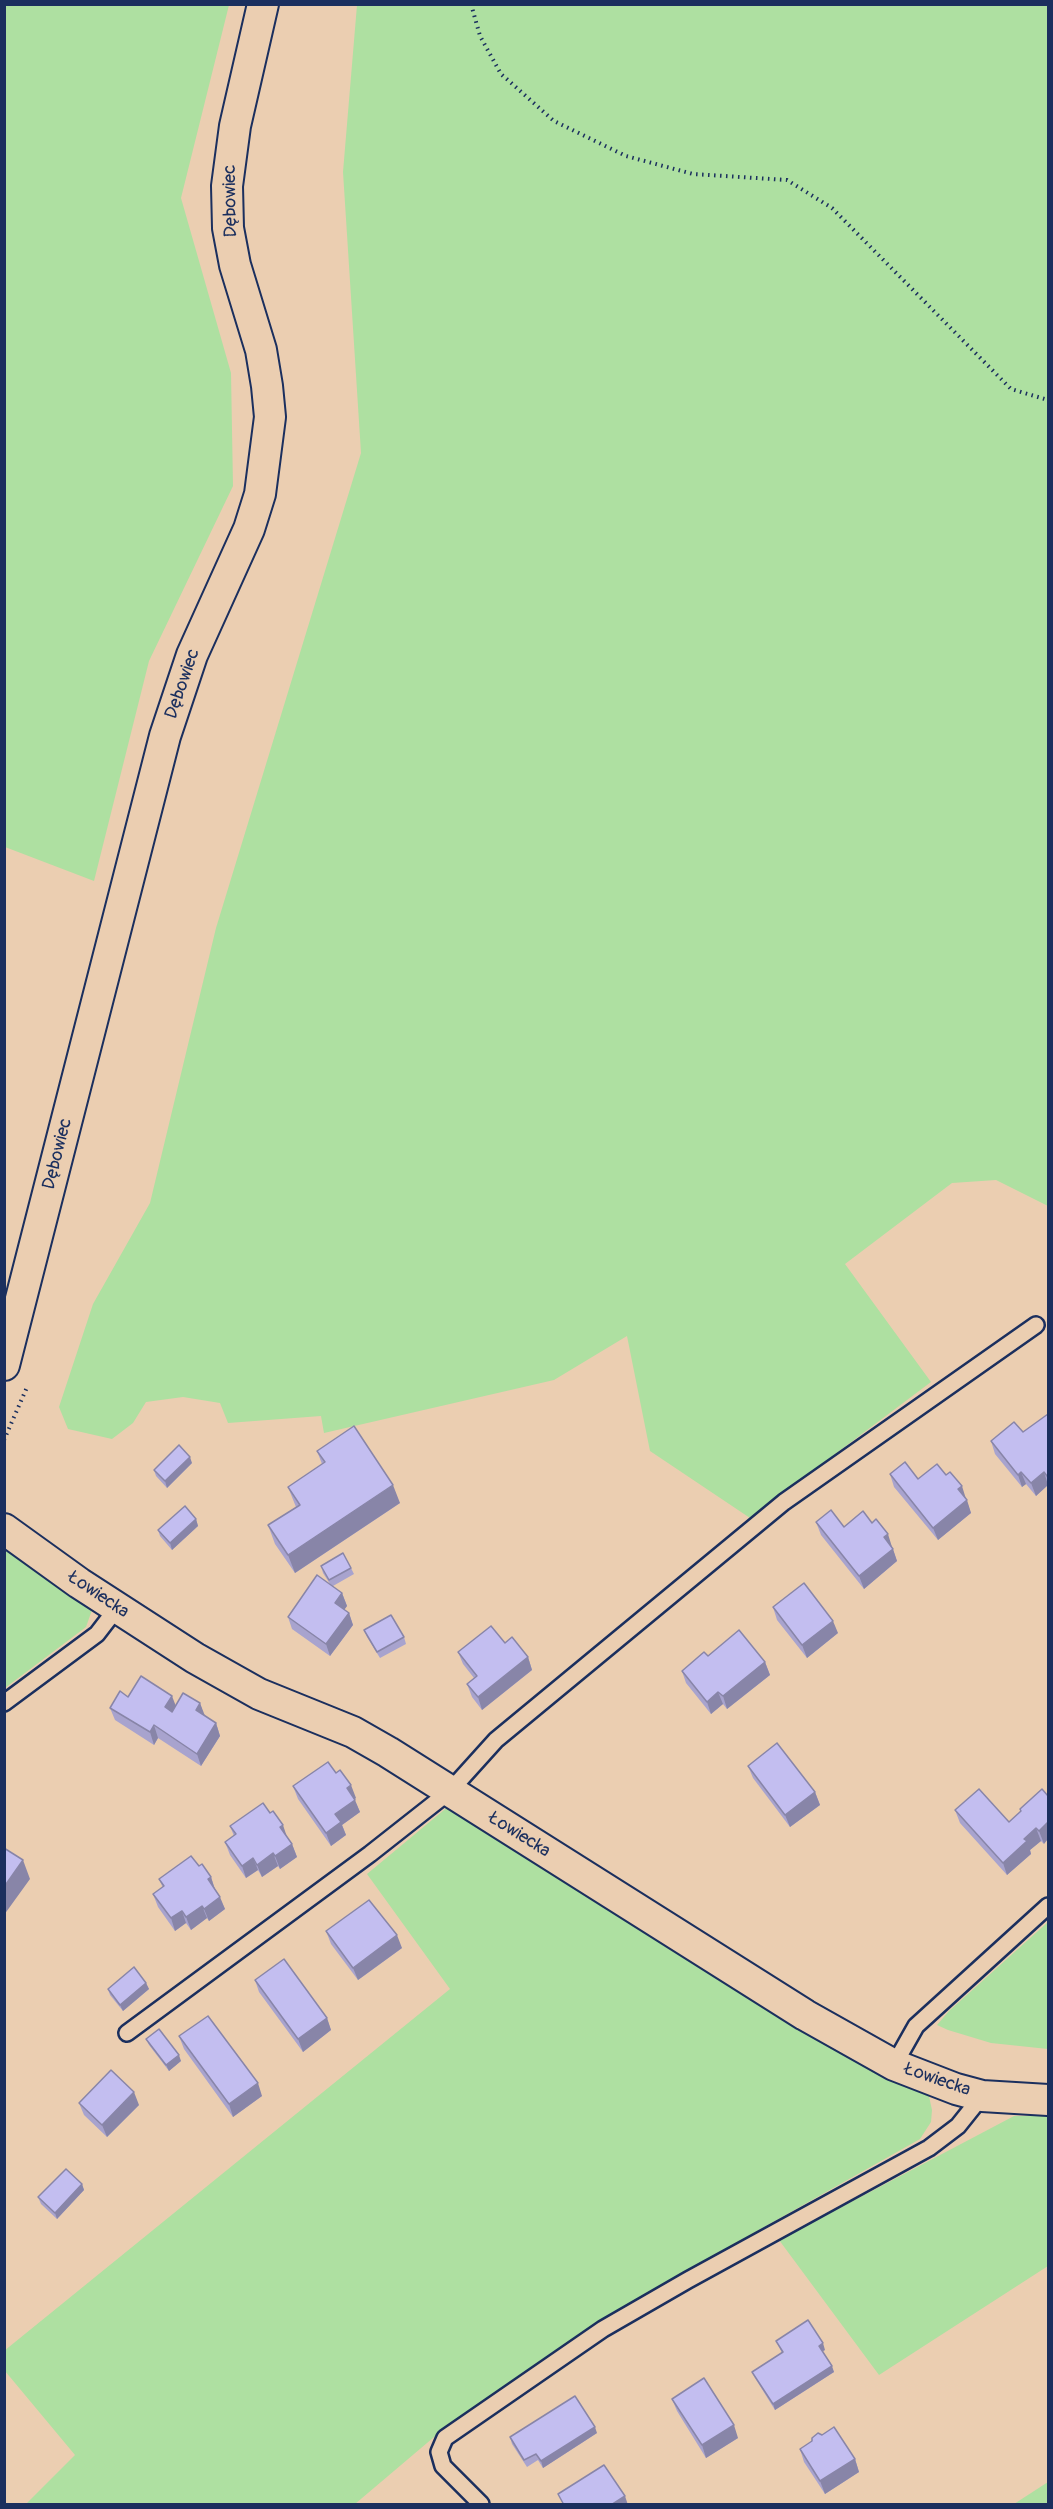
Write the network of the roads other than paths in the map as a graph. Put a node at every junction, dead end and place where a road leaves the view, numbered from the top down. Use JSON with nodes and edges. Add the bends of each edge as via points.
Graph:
{"nodes":[{"id":1,"x":262,"y":4,"type":"edge"},
{"id":2,"x":1036,"y":1325,"type":"dead end"},
{"id":3,"x":4,"y":1365,"type":"edge"},
{"id":4,"x":4,"y":1529,"type":"edge"},
{"id":5,"x":117,"y":1608,"type":"junction"},
{"id":6,"x":4,"y":1703,"type":"edge"},
{"id":7,"x":450,"y":1791,"type":"junction"},
{"id":8,"x":1048,"y":1906,"type":"edge"},
{"id":9,"x":127,"y":2033,"type":"dead end"},
{"id":10,"x":894,"y":2065,"type":"junction"},
{"id":11,"x":982,"y":2096,"type":"junction"},
{"id":12,"x":1048,"y":2100,"type":"edge"},
{"id":13,"x":481,"y":2505,"type":"edge"}],
"edges":[{"from":1,"to":3,"type":"street","name":"Dębowiec","via":[[234,126],[227,186],[228,228],[235,265],[261,350],[267,386],[270,417],[260,494],[249,529],[192,655],[165,736]]},
{"from":2,"to":7,"type":"lane","via":[[784,1502],[496,1740]]},
{"from":4,"to":5,"type":"street","name":"Łowiecka"},
{"from":5,"to":6,"type":"lane","via":[[97,1634]]},
{"from":5,"to":7,"type":"street","name":"Łowiecka","via":[[232,1680],[353,1732]]},
{"from":7,"to":9,"type":"lane"},
{"from":7,"to":10,"type":"street","name":"Łowiecka","via":[[805,2015]]},
{"from":8,"to":10,"type":"lane","via":[[916,2026]]},
{"from":10,"to":11,"type":"street","name":"Łowiecka"},
{"from":11,"to":12,"type":"street","name":"Łowiecka"},
{"from":11,"to":13,"type":"lane","via":[[958,2126],[929,2148],[603,2329],[445,2438],[439,2452],[443,2466]]}]}
